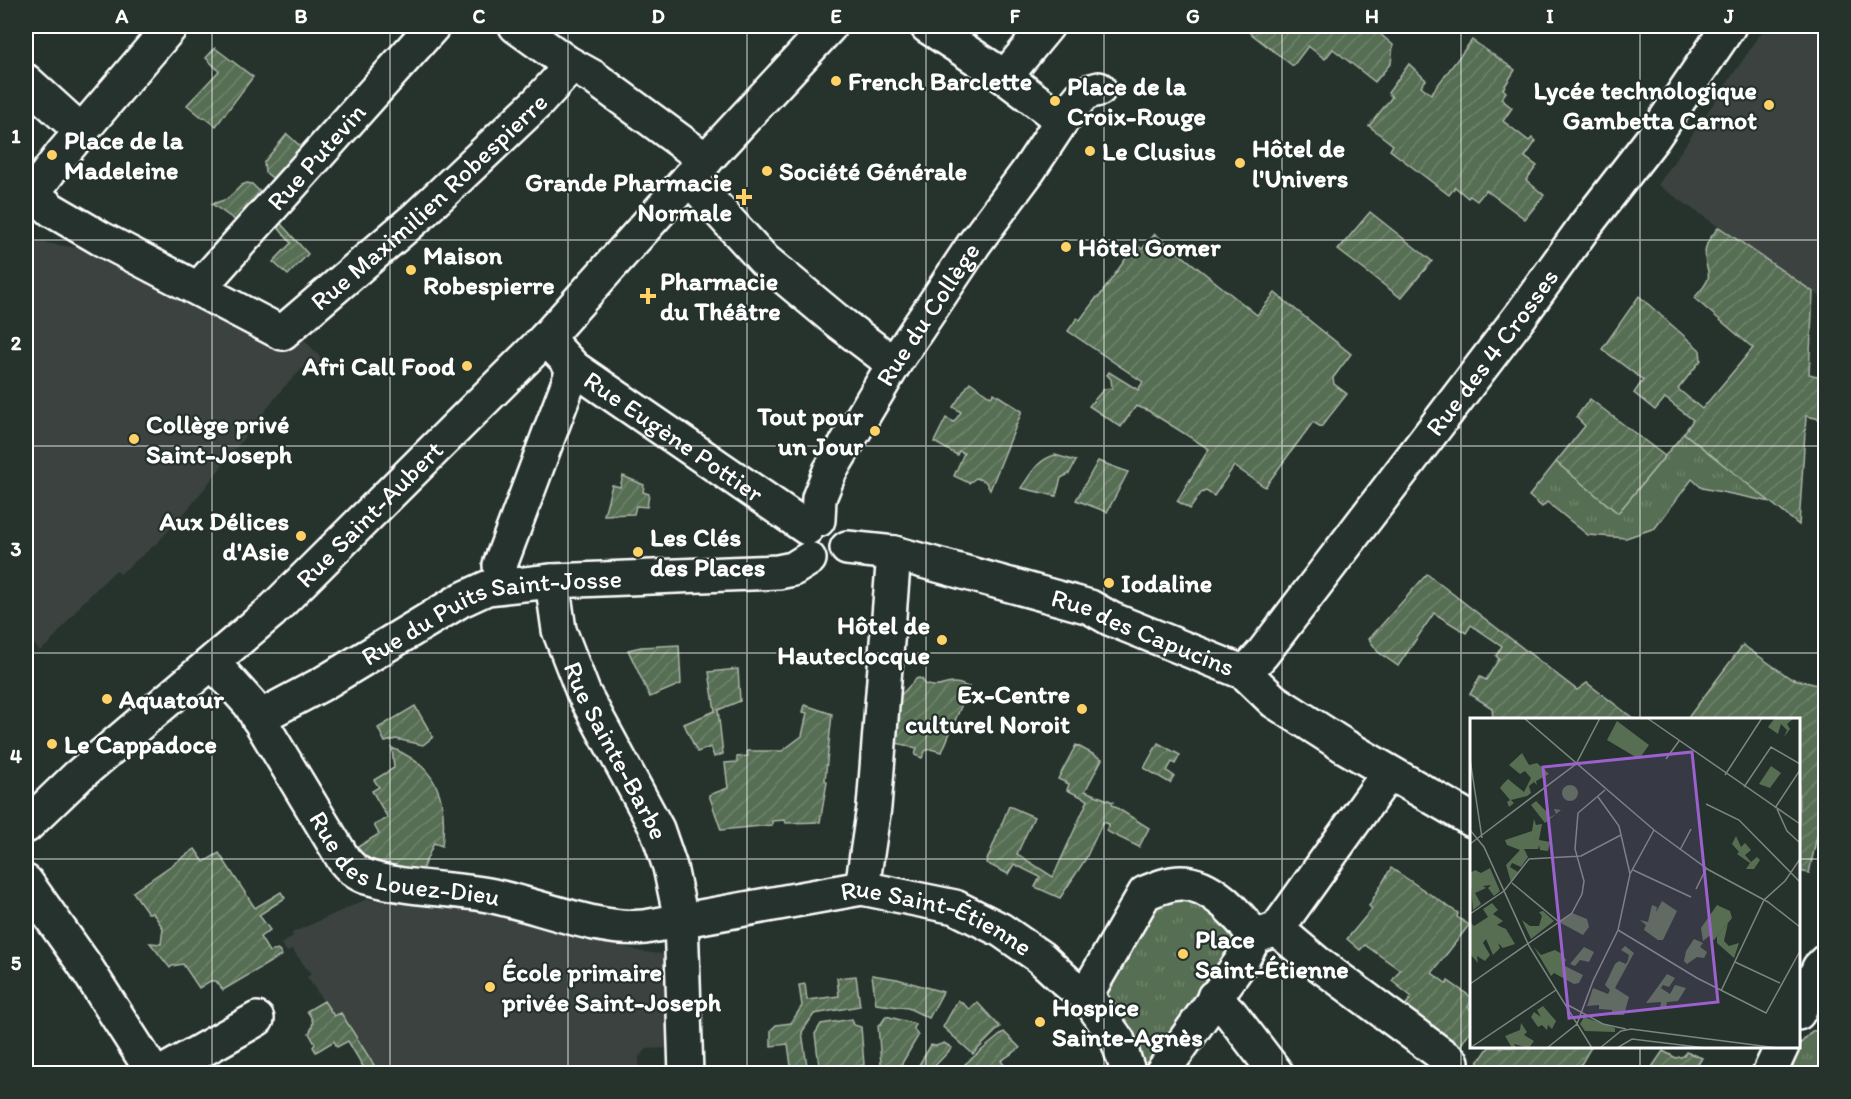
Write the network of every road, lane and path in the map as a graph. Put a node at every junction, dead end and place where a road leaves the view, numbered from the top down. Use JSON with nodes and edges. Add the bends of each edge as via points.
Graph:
{"nodes":[{"id":1,"x":171,"y":26,"type":"edge"},
{"id":2,"x":433,"y":26,"type":"edge"},
{"id":3,"x":516,"y":26,"type":"edge"},
{"id":4,"x":830,"y":26,"type":"edge"},
{"id":5,"x":927,"y":26,"type":"edge"},
{"id":6,"x":1047,"y":26,"type":"edge"},
{"id":7,"x":1729,"y":26,"type":"edge"},
{"id":8,"x":566,"y":62,"type":"junction"},
{"id":9,"x":1005,"y":77,"type":"junction"},
{"id":10,"x":26,"y":81,"type":"edge"},
{"id":11,"x":1099,"y":88,"type":"dead end"},
{"id":12,"x":1062,"y":120,"type":"junction"},
{"id":13,"x":81,"y":131,"type":"junction"},
{"id":14,"x":698,"y":169,"type":"junction"},
{"id":15,"x":29,"y":191,"type":"edge"},
{"id":16,"x":199,"y":288,"type":"junction"},
{"id":17,"x":546,"y":338,"type":"junction"},
{"id":18,"x":894,"y":364,"type":"junction"},
{"id":19,"x":574,"y":368,"type":"junction"},
{"id":20,"x":812,"y":536,"type":"junction"},
{"id":21,"x":894,"y":553,"type":"junction"},
{"id":22,"x":552,"y":581,"type":"junction"},
{"id":23,"x":502,"y":585,"type":"junction"},
{"id":24,"x":213,"y":663,"type":"junction"},
{"id":25,"x":1245,"y":673,"type":"junction"},
{"id":26,"x":258,"y":718,"type":"junction"},
{"id":27,"x":1393,"y":775,"type":"junction"},
{"id":28,"x":1470,"y":819,"type":"edge"},
{"id":29,"x":26,"y":826,"type":"edge"},
{"id":30,"x":26,"y":882,"type":"edge"},
{"id":31,"x":862,"y":888,"type":"junction"},
{"id":32,"x":681,"y":920,"type":"junction"},
{"id":33,"x":1266,"y":933,"type":"junction"},
{"id":34,"x":1826,"y":961,"type":"edge"},
{"id":35,"x":1086,"y":995,"type":"junction"},
{"id":36,"x":1811,"y":996,"type":"edge"},
{"id":37,"x":1214,"y":997,"type":"junction"},
{"id":38,"x":257,"y":1019,"type":"dead end"},
{"id":39,"x":1782,"y":1048,"type":"edge"},
{"id":40,"x":1452,"y":1062,"type":"dead end"},
{"id":41,"x":154,"y":1074,"type":"edge"},
{"id":42,"x":160,"y":1074,"type":"edge"},
{"id":43,"x":686,"y":1074,"type":"edge"},
{"id":44,"x":1129,"y":1074,"type":"edge"},
{"id":45,"x":1161,"y":1074,"type":"edge"},
{"id":46,"x":1277,"y":1074,"type":"edge"},
{"id":47,"x":1769,"y":1074,"type":"edge"}],
"edges":[{"from":1,"to":13,"type":"street"},
{"from":2,"to":16,"type":"street","name":"Rue Putevin"},
{"from":3,"to":8,"type":"street"},
{"from":4,"to":14,"type":"street","name":"Rue Saint-Aubert"},
{"from":5,"to":9,"type":"street"},
{"from":6,"to":9,"type":"street"},
{"from":7,"to":25,"type":"street","name":"Rue des 4 Crosses","via":[[1653,138],[1521,315]]},
{"from":8,"to":14,"type":"street","via":[[593,77]]},
{"from":8,"to":16,"type":"street","name":"Rue Maximilien Robespierre","via":[[560,78],[538,102],[417,217],[282,333]]},
{"from":9,"to":12,"type":"street"},
{"from":10,"to":13,"type":"street"},
{"from":11,"to":12,"type":"street","name":"Rue du Collège","via":[[1084,93]]},
{"from":12,"to":18,"type":"street","name":"Rue du Collège"},
{"from":13,"to":15,"type":"street"},
{"from":14,"to":17,"type":"street","name":"Rue Saint-Aubert"},
{"from":14,"to":18,"type":"street","via":[[764,260]]},
{"from":15,"to":16,"type":"street","via":[[52,210],[100,238]]},
{"from":17,"to":19,"type":"street","name":"Rue Eugène Pottier"},
{"from":17,"to":24,"type":"street","name":"Rue Saint-Aubert","via":[[271,612]]},
{"from":18,"to":20,"type":"street","name":"Rue du Collège","via":[[830,471],[819,498]]},
{"from":19,"to":20,"type":"street","name":"Rue Eugène Pottier"},
{"from":19,"to":23,"type":"street","via":[[500,565]]},
{"from":20,"to":21,"type":"street","name":"Rue des Capucins","via":[[815,563],[828,565],[840,560],[847,548]]},
{"from":20,"to":22,"type":"street","name":"Rue du Puits Saint-Josse","via":[[793,569],[778,572]]},
{"from":21,"to":25,"type":"street","name":"Rue des Capucins","via":[[1090,607]]},
{"from":21,"to":31,"type":"street","via":[[874,807]]},
{"from":22,"to":23,"type":"street","name":"Rue du Puits Saint-Josse"},
{"from":22,"to":32,"type":"street","name":"Rue Sainte-Barbe","via":[[559,630],[572,665],[592,713],[665,847]]},
{"from":23,"to":26,"type":"street","name":"Rue du Puits Saint-Josse","via":[[461,600]]},
{"from":24,"to":26,"type":"street","name":"Rue des Louez-Dieu","via":[[241,692]]},
{"from":24,"to":29,"type":"street","name":"Rue Saint-Aubert","via":[[78,776]]},
{"from":25,"to":27,"type":"street","name":"Rue des Capucins","via":[[1274,701]]},
{"from":26,"to":32,"type":"street","name":"Rue des Louez-Dieu","via":[[344,860],[359,874],[498,897],[611,926],[635,928]]},
{"from":27,"to":28,"type":"street","name":"Rue des Capucins"},
{"from":27,"to":33,"type":"street","via":[[1380,785]]},
{"from":30,"to":41,"type":"street"},
{"from":31,"to":32,"type":"street","name":"Rue Saint-Étienne"},
{"from":31,"to":35,"type":"street","name":"Rue Saint-Étienne","via":[[956,907],[1001,930]]},
{"from":32,"to":43,"type":"street","name":"Rue Sainte-Barbe"},
{"from":33,"to":35,"type":"street","via":[[1203,887],[1182,883],[1163,886],[1145,893]]},
{"from":33,"to":37,"type":"street"},
{"from":33,"to":40,"type":"street","via":[[1316,962]]},
{"from":34,"to":36,"type":"street","via":[[1819,968]]},
{"from":35,"to":44,"type":"street","name":"Rue Saint-Étienne","via":[[1118,1041]]},
{"from":37,"to":45,"type":"street"},
{"from":37,"to":46,"type":"street","via":[[1232,1014]]},
{"from":38,"to":42,"type":"street"},
{"from":39,"to":47,"type":"street"}]}
